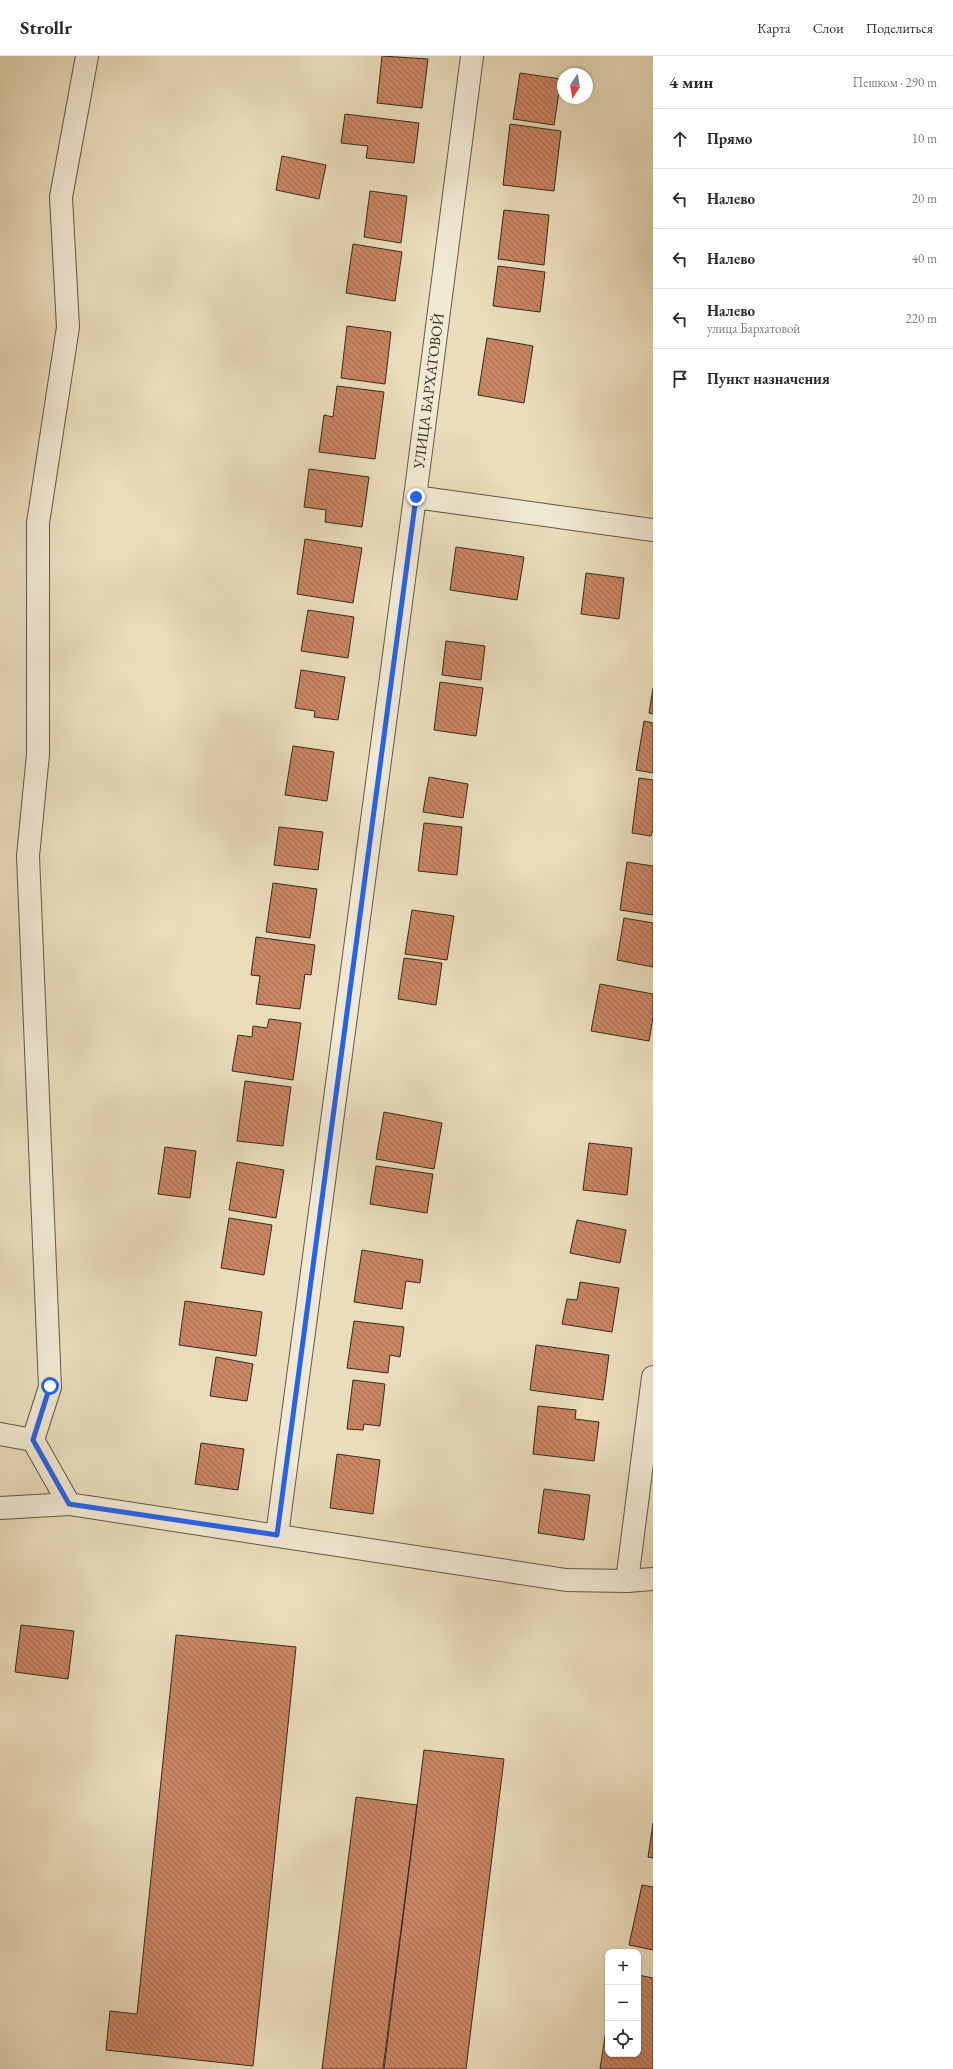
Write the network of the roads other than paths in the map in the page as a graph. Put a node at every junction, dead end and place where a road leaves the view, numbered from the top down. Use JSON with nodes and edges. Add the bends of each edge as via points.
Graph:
{"nodes":[{"id":1,"x":87,"y":56,"type":"edge"},
{"id":2,"x":472,"y":56,"type":"edge"},
{"id":3,"x":416,"y":497,"type":"junction"},
{"id":4,"x":653,"y":530,"type":"edge"},
{"id":5,"x":653,"y":1377,"type":"edge"},
{"id":6,"x":0,"y":1434,"type":"edge"},
{"id":7,"x":33,"y":1440,"type":"junction"},
{"id":8,"x":69,"y":1504,"type":"junction"},
{"id":9,"x":0,"y":1508,"type":"edge"},
{"id":10,"x":277,"y":1535,"type":"junction"},
{"id":11,"x":653,"y":1580,"type":"edge"},
{"id":12,"x":627,"y":1581,"type":"junction"}],
"edges":[{"from":1,"to":7,"type":"street","via":[[62,196],[68,327],[38,523],[38,754],[28,856],[50,1386]]},
{"from":2,"to":3,"type":"street","name":"УЛИЦА БАРХАТОВОЙ"},
{"from":3,"to":4,"type":"street"},
{"from":3,"to":10,"type":"street","name":"УЛИЦА БАРХАТОВОЙ"},
{"from":5,"to":12,"type":"street"},
{"from":6,"to":7,"type":"street"},
{"from":7,"to":8,"type":"street"},
{"from":8,"to":9,"type":"street"},
{"from":8,"to":10,"type":"street"},
{"from":10,"to":12,"type":"street","via":[[566,1580]]},
{"from":11,"to":12,"type":"street"}]}
